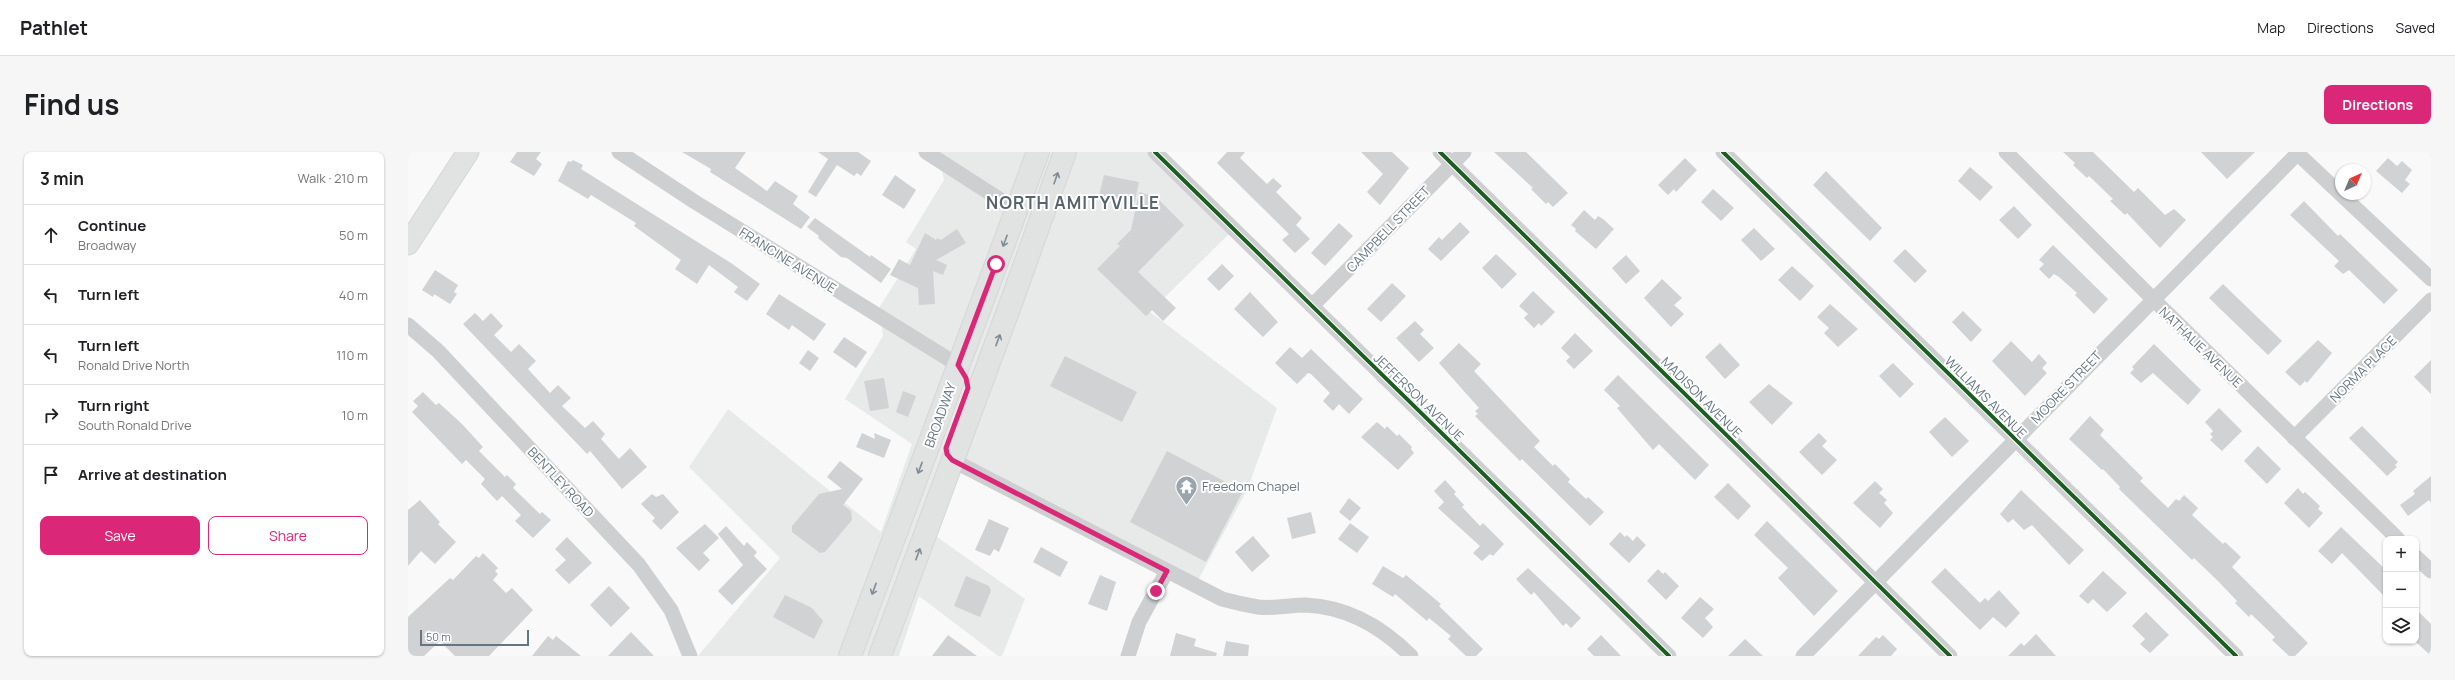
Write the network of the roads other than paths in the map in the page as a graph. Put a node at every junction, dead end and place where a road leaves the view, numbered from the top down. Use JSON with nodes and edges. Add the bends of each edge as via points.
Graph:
{"nodes":[{"id":1,"x":468,"y":152,"type":"edge"},
{"id":2,"x":620,"y":152,"type":"edge"},
{"id":3,"x":926,"y":152,"type":"edge"},
{"id":4,"x":1038,"y":152,"type":"edge"},
{"id":5,"x":1065,"y":152,"type":"edge"},
{"id":6,"x":1155,"y":152,"type":"edge"},
{"id":7,"x":1440,"y":152,"type":"edge"},
{"id":8,"x":1464,"y":152,"type":"edge"},
{"id":9,"x":1723,"y":152,"type":"edge"},
{"id":10,"x":2296,"y":153,"type":"edge"},
{"id":11,"x":2013,"y":154,"type":"edge"},
{"id":12,"x":1452,"y":164,"type":"junction"},
{"id":13,"x":1016,"y":210,"type":"junction"},
{"id":14,"x":408,"y":244,"type":"edge"},
{"id":15,"x":996,"y":264,"type":"junction"},
{"id":16,"x":2431,"y":279,"type":"edge"},
{"id":17,"x":2153,"y":299,"type":"junction"},
{"id":18,"x":2431,"y":300,"type":"edge"},
{"id":19,"x":1312,"y":306,"type":"junction"},
{"id":20,"x":408,"y":326,"type":"edge"},
{"id":21,"x":958,"y":365,"type":"junction"},
{"id":22,"x":986,"y":372,"type":"junction"},
{"id":23,"x":2294,"y":438,"type":"junction"},
{"id":24,"x":2015,"y":439,"type":"junction"},
{"id":25,"x":952,"y":460,"type":"junction"},
{"id":26,"x":2395,"y":536,"type":"edge"},
{"id":27,"x":2419,"y":560,"type":"edge"},
{"id":28,"x":1167,"y":571,"type":"junction"},
{"id":29,"x":2431,"y":572,"type":"edge"},
{"id":30,"x":1875,"y":582,"type":"junction"},
{"id":31,"x":690,"y":656,"type":"edge"},
{"id":32,"x":850,"y":656,"type":"edge"},
{"id":33,"x":880,"y":656,"type":"edge"},
{"id":34,"x":1128,"y":656,"type":"edge"},
{"id":35,"x":1411,"y":656,"type":"edge"},
{"id":36,"x":1669,"y":656,"type":"edge"},
{"id":37,"x":1802,"y":656,"type":"edge"},
{"id":38,"x":1950,"y":656,"type":"edge"},
{"id":39,"x":2236,"y":656,"type":"edge"}],
"edges":[{"from":1,"to":14,"type":"main road"},
{"from":2,"to":21,"type":"street","name":"FRANCINE AVENUE","via":[[695,202]]},
{"from":3,"to":13,"type":"street"},
{"from":4,"to":13,"type":"main road","name":"BROADWAY"},
{"from":22,"to":5,"type":"main road","name":"BROADWAY","one_way":true},
{"from":6,"to":19,"type":"street","name":"JEFFERSON AVENUE"},
{"from":7,"to":12,"type":"street","name":"MADISON AVENUE"},
{"from":8,"to":12,"type":"street","name":"CAMPBELL STREET"},
{"from":9,"to":24,"type":"street","name":"WILLIAMS AVENUE"},
{"from":10,"to":16,"type":"street"},
{"from":10,"to":17,"type":"street","name":"MOORE STREET"},
{"from":11,"to":17,"type":"street","name":"NATHALIE AVENUE"},
{"from":12,"to":19,"type":"street","name":"CAMPBELL STREET"},
{"from":12,"to":30,"type":"street","name":"MADISON AVENUE"},
{"from":13,"to":15,"type":"main road","name":"BROADWAY","one_way":true},
{"from":15,"to":21,"type":"main road","name":"BROADWAY"},
{"from":15,"to":22,"type":"main road","via":[[1002,275],[1000,287],[976,350],[977,365]]},
{"from":17,"to":23,"type":"street","name":"NATHALIE AVENUE"},
{"from":17,"to":24,"type":"street","name":"MOORE STREET"},
{"from":18,"to":23,"type":"street","name":"NORMA PLACE"},
{"from":19,"to":36,"type":"street","name":"JEFFERSON AVENUE"},
{"from":20,"to":31,"type":"street","name":"BENTLEY ROAD","via":[[438,351],[639,564],[671,610]]},
{"from":21,"to":25,"type":"main road","via":[[966,378],[968,388],[946,448]]},
{"from":21,"to":32,"type":"main road","name":"BROADWAY","one_way":true},
{"from":22,"to":25,"type":"main road","name":"BROADWAY"},
{"from":23,"to":26,"type":"street","name":"NATHALIE AVENUE"},
{"from":24,"to":30,"type":"street","name":"MOORE STREET"},
{"from":24,"to":39,"type":"street","name":"WILLIAMS AVENUE"},
{"from":25,"to":28,"type":"street"},
{"from":33,"to":25,"type":"main road","name":"BROADWAY","one_way":true},
{"from":27,"to":29,"type":"street"},
{"from":28,"to":34,"type":"street","via":[[1139,622]]},
{"from":28,"to":35,"type":"street","via":[[1222,600],[1258,607],[1307,605],[1335,609],[1362,618],[1392,638]]},
{"from":30,"to":37,"type":"street","name":"MOORE STREET"},
{"from":30,"to":38,"type":"street","name":"MADISON AVENUE"}]}
